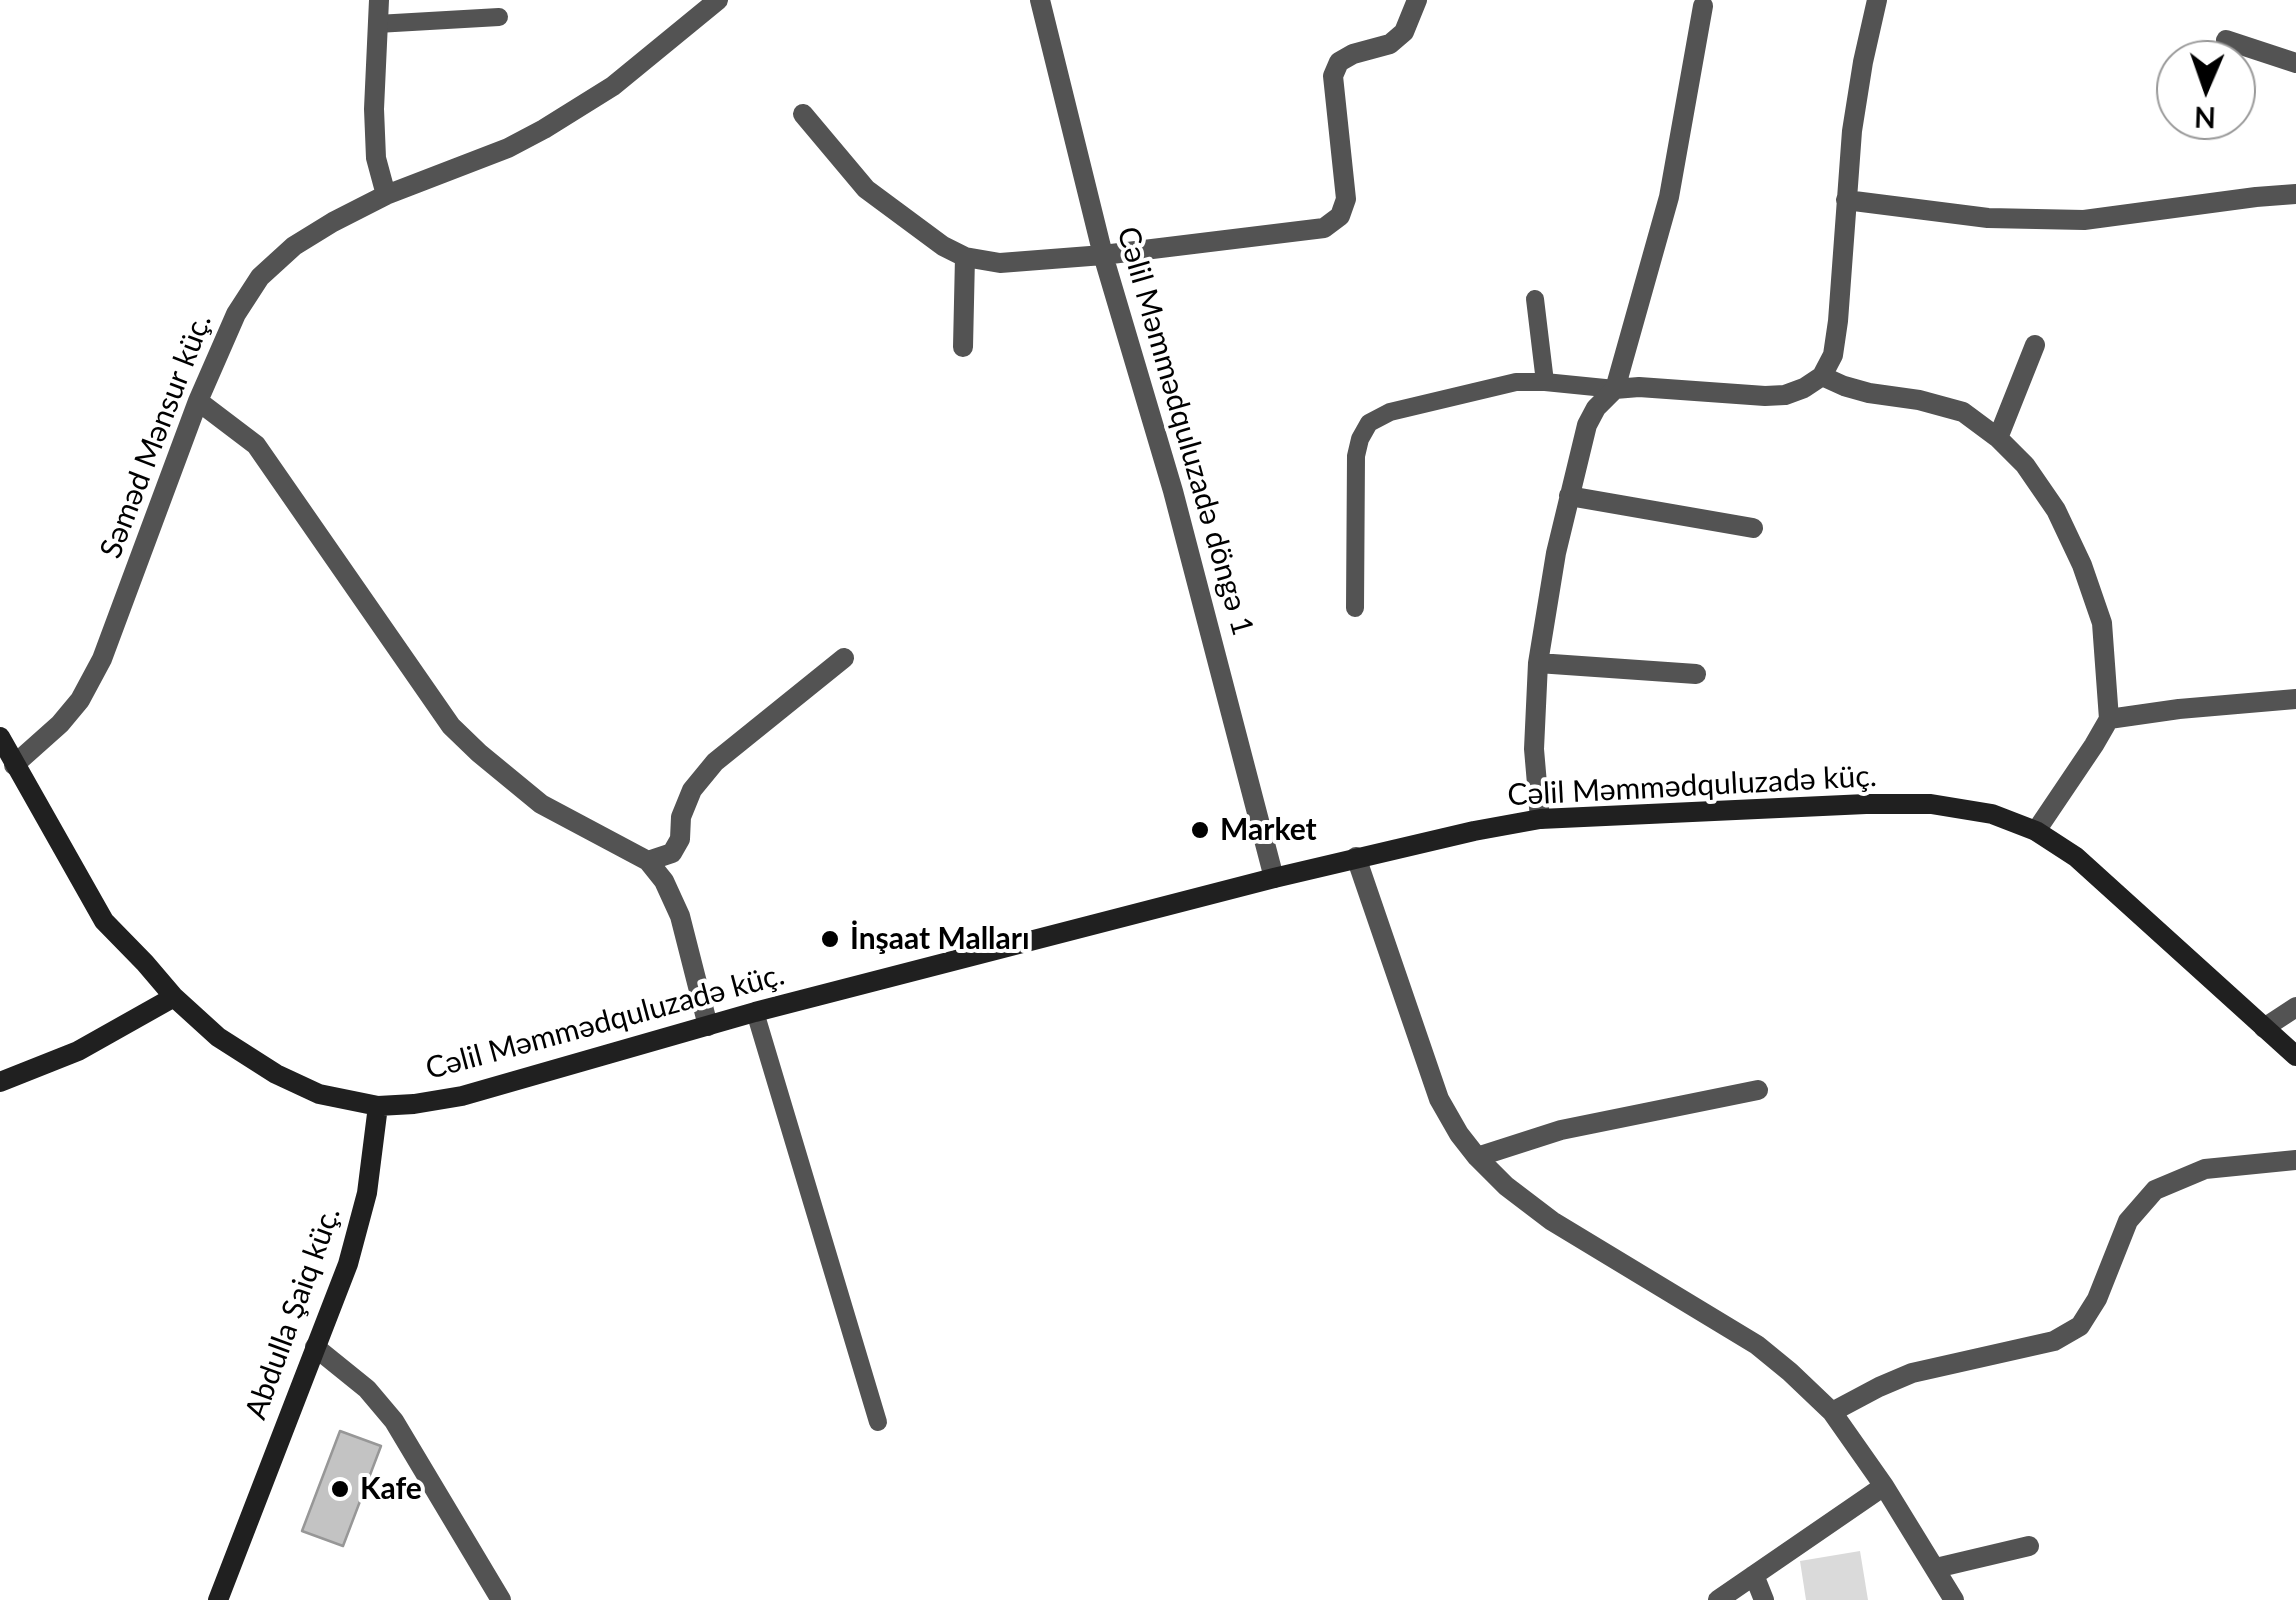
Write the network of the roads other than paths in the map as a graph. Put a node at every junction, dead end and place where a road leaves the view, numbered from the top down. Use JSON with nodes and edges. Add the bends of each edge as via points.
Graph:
{"nodes":[{"id":1,"x":379,"y":0,"type":"edge"},
{"id":2,"x":718,"y":0,"type":"edge"},
{"id":3,"x":1040,"y":0,"type":"edge"},
{"id":4,"x":1416,"y":0,"type":"edge"},
{"id":5,"x":1877,"y":0,"type":"edge"},
{"id":6,"x":1703,"y":6,"type":"dead end"},
{"id":7,"x":499,"y":16,"type":"dead end"},
{"id":8,"x":377,"y":24,"type":"junction"},
{"id":9,"x":2256,"y":49,"type":"edge"},
{"id":10,"x":2296,"y":62,"type":"edge"},
{"id":11,"x":803,"y":114,"type":"dead end"},
{"id":12,"x":386,"y":194,"type":"junction"},
{"id":13,"x":2296,"y":194,"type":"edge"},
{"id":14,"x":1846,"y":200,"type":"junction"},
{"id":15,"x":1103,"y":255,"type":"junction"},
{"id":16,"x":965,"y":257,"type":"junction"},
{"id":17,"x":1535,"y":298,"type":"dead end"},
{"id":18,"x":2036,"y":345,"type":"dead end"},
{"id":19,"x":964,"y":347,"type":"dead end"},
{"id":20,"x":1822,"y":376,"type":"junction"},
{"id":21,"x":1546,"y":382,"type":"junction"},
{"id":22,"x":1616,"y":389,"type":"junction"},
{"id":23,"x":198,"y":401,"type":"junction"},
{"id":24,"x":1998,"y":438,"type":"junction"},
{"id":25,"x":1569,"y":496,"type":"junction"},
{"id":26,"x":1753,"y":528,"type":"dead end"},
{"id":27,"x":1355,"y":608,"type":"dead end"},
{"id":28,"x":844,"y":658,"type":"dead end"},
{"id":29,"x":1538,"y":663,"type":"junction"},
{"id":30,"x":1696,"y":674,"type":"dead end"},
{"id":31,"x":2296,"y":699,"type":"edge"},
{"id":32,"x":2109,"y":719,"type":"junction"},
{"id":33,"x":0,"y":737,"type":"edge"},
{"id":34,"x":14,"y":764,"type":"junction"},
{"id":35,"x":1540,"y":819,"type":"junction"},
{"id":36,"x":2036,"y":831,"type":"junction"},
{"id":37,"x":1356,"y":858,"type":"junction"},
{"id":38,"x":648,"y":861,"type":"junction"},
{"id":39,"x":1274,"y":878,"type":"junction"},
{"id":40,"x":174,"y":998,"type":"junction"},
{"id":41,"x":2296,"y":1007,"type":"edge"},
{"id":42,"x":755,"y":1012,"type":"junction"},
{"id":43,"x":708,"y":1026,"type":"junction"},
{"id":44,"x":2264,"y":1028,"type":"junction"},
{"id":45,"x":2296,"y":1056,"type":"edge"},
{"id":46,"x":0,"y":1082,"type":"edge"},
{"id":47,"x":1758,"y":1090,"type":"dead end"},
{"id":48,"x":378,"y":1106,"type":"junction"},
{"id":49,"x":1478,"y":1157,"type":"junction"},
{"id":50,"x":2296,"y":1160,"type":"edge"},
{"id":51,"x":315,"y":1347,"type":"junction"},
{"id":52,"x":1832,"y":1412,"type":"junction"},
{"id":53,"x":878,"y":1422,"type":"dead end"},
{"id":54,"x":1884,"y":1486,"type":"junction"},
{"id":55,"x":2029,"y":1546,"type":"dead end"},
{"id":56,"x":1936,"y":1568,"type":"junction"},
{"id":57,"x":1754,"y":1575,"type":"junction"},
{"id":58,"x":218,"y":1600,"type":"edge"},
{"id":59,"x":501,"y":1600,"type":"edge"},
{"id":60,"x":1718,"y":1600,"type":"edge"},
{"id":61,"x":1764,"y":1600,"type":"edge"},
{"id":62,"x":1954,"y":1600,"type":"edge"}],
"edges":[{"from":1,"to":8,"type":"street"},
{"from":2,"to":12,"type":"street","name":"Səməd Mənsur küç.","via":[[613,86],[544,129]]},
{"from":3,"to":15,"type":"street","name":"Cəlil Məmmədquluzadə döngə 1"},
{"from":4,"to":15,"type":"street","via":[[1404,32],[1390,44],[1339,62],[1333,76],[1346,199],[1340,216],[1324,228]]},
{"from":5,"to":14,"type":"street"},
{"from":6,"to":22,"type":"street","via":[[1669,197]]},
{"from":7,"to":8,"type":"lane"},
{"from":8,"to":12,"type":"street","via":[[376,158]]},
{"from":9,"to":10,"type":"street"},
{"from":11,"to":16,"type":"street","via":[[866,189]]},
{"from":12,"to":23,"type":"street","name":"Səməd Mənsur küç.","via":[[294,246],[260,278],[236,314]]},
{"from":13,"to":14,"type":"street","via":[[2084,220],[1988,218]]},
{"from":14,"to":20,"type":"street","via":[[1838,321]]},
{"from":15,"to":16,"type":"street","via":[[1000,264]]},
{"from":15,"to":39,"type":"street","name":"Cəlil Məmmədquluzadə döngə 1","via":[[1173,490]]},
{"from":16,"to":19,"type":"street"},
{"from":17,"to":21,"type":"lane"},
{"from":18,"to":24,"type":"street"},
{"from":20,"to":22,"type":"street","via":[[1775,395]]},
{"from":20,"to":24,"type":"street","via":[[1963,412]]},
{"from":21,"to":22,"type":"lane"},
{"from":21,"to":27,"type":"lane","via":[[1516,382],[1369,423],[1356,456]]},
{"from":22,"to":25,"type":"street","via":[[1587,425]]},
{"from":23,"to":34,"type":"street","name":"Səməd Mənsur küç.","via":[[102,659],[60,724]]},
{"from":23,"to":38,"type":"street","via":[[256,446],[451,726],[541,804]]},
{"from":24,"to":32,"type":"street","via":[[2056,510],[2082,565],[2102,622]]},
{"from":25,"to":26,"type":"street"},
{"from":25,"to":29,"type":"street"},
{"from":28,"to":38,"type":"street","via":[[714,762],[692,790],[672,853]]},
{"from":29,"to":30,"type":"street"},
{"from":29,"to":35,"type":"street","via":[[1534,749]]},
{"from":31,"to":32,"type":"street"},
{"from":32,"to":36,"type":"street"},
{"from":33,"to":34,"type":"street"},
{"from":34,"to":40,"type":"street","via":[[104,921]]},
{"from":35,"to":36,"type":"street","name":"Cəlil Məmmədquluzadə küç.","via":[[1931,804],[1992,814]]},
{"from":35,"to":37,"type":"street","name":"Cəlil Məmmədquluzadə küç."},
{"from":36,"to":44,"type":"street","name":"Cəlil Məmmədquluzadə küç.","via":[[2089,869]]},
{"from":37,"to":39,"type":"street","name":"Cəlil Məmmədquluzadə küç."},
{"from":37,"to":49,"type":"street","via":[[1439,1098]]},
{"from":38,"to":43,"type":"street","via":[[680,916]]},
{"from":39,"to":42,"type":"street","name":"Cəlil Məmmədquluzadə küç."},
{"from":40,"to":46,"type":"street","via":[[78,1051]]},
{"from":40,"to":48,"type":"street","via":[[276,1074],[318,1094]]},
{"from":41,"to":44,"type":"street"},
{"from":42,"to":43,"type":"street","name":"Cəlil Məmmədquluzadə küç."},
{"from":42,"to":53,"type":"lane"},
{"from":43,"to":48,"type":"street","name":"Cəlil Məmmədquluzadə küç.","via":[[462,1096]]},
{"from":44,"to":45,"type":"street","name":"Cəlil Məmmədquluzadə küç."},
{"from":47,"to":49,"type":"street","via":[[1561,1130]]},
{"from":48,"to":51,"type":"street","name":"Abdulla Şaiq küç.","via":[[360,1223]]},
{"from":49,"to":52,"type":"street","via":[[1552,1221],[1757,1345]]},
{"from":50,"to":52,"type":"street","via":[[2206,1169],[2155,1190],[2128,1222],[2080,1326],[2054,1341],[1912,1373]]},
{"from":51,"to":58,"type":"street","name":"Abdulla Şaiq küç."},
{"from":51,"to":59,"type":"street","via":[[394,1421]]},
{"from":52,"to":54,"type":"street"},
{"from":54,"to":56,"type":"street"},
{"from":54,"to":57,"type":"street"},
{"from":55,"to":56,"type":"street"},
{"from":56,"to":62,"type":"street"},
{"from":57,"to":60,"type":"street"},
{"from":57,"to":61,"type":"street"}]}
